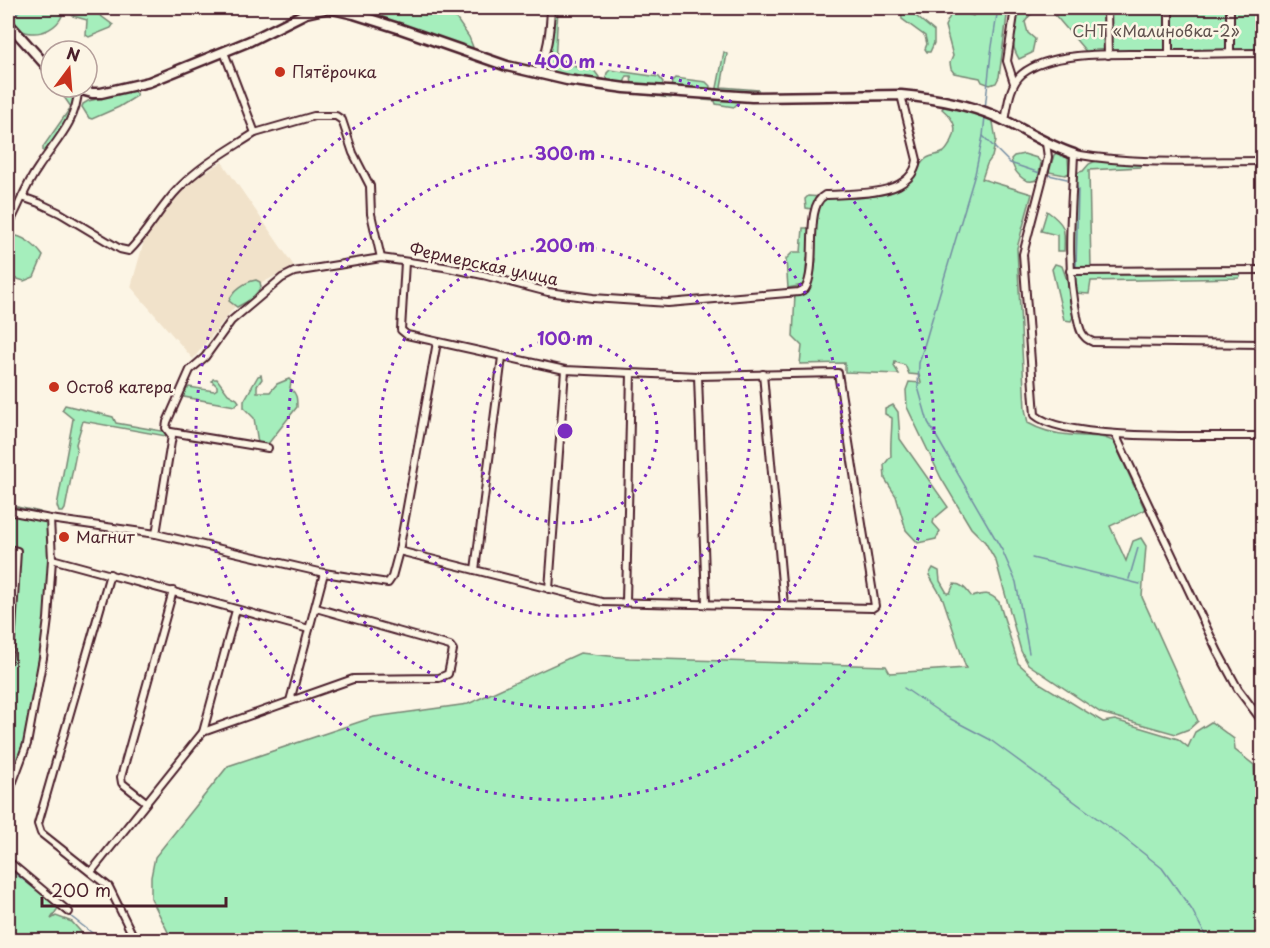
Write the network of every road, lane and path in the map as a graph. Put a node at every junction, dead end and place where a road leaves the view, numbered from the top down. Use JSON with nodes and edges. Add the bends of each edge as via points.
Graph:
{"nodes":[{"id":1,"x":551,"y":8,"type":"edge"},
{"id":2,"x":1015,"y":8,"type":"edge"},
{"id":3,"x":1107,"y":8,"type":"edge"},
{"id":4,"x":1169,"y":8,"type":"edge"},
{"id":5,"x":1230,"y":8,"type":"edge"},
{"id":6,"x":307,"y":10,"type":"edge"},
{"id":7,"x":9,"y":25,"type":"edge"},
{"id":8,"x":224,"y":52,"type":"junction"},
{"id":9,"x":1263,"y":52,"type":"edge"},
{"id":10,"x":1230,"y":53,"type":"junction"},
{"id":11,"x":1169,"y":54,"type":"junction"},
{"id":12,"x":1108,"y":55,"type":"junction"},
{"id":13,"x":39,"y":57,"type":"edge"},
{"id":14,"x":537,"y":74,"type":"junction"},
{"id":15,"x":1014,"y":83,"type":"junction"},
{"id":16,"x":99,"y":93,"type":"edge"},
{"id":17,"x":901,"y":95,"type":"junction"},
{"id":18,"x":75,"y":99,"type":"edge"},
{"id":19,"x":1005,"y":121,"type":"junction"},
{"id":20,"x":255,"y":133,"type":"junction"},
{"id":21,"x":1046,"y":143,"type":"junction"},
{"id":22,"x":1074,"y":154,"type":"junction"},
{"id":23,"x":1263,"y":160,"type":"edge"},
{"id":24,"x":22,"y":197,"type":"junction"},
{"id":25,"x":8,"y":226,"type":"edge"},
{"id":26,"x":381,"y":258,"type":"junction"},
{"id":27,"x":405,"y":262,"type":"junction"},
{"id":28,"x":1263,"y":270,"type":"edge"},
{"id":29,"x":1070,"y":271,"type":"junction"},
{"id":30,"x":437,"y":342,"type":"junction"},
{"id":31,"x":1263,"y":344,"type":"edge"},
{"id":32,"x":502,"y":357,"type":"junction"},
{"id":33,"x":566,"y":370,"type":"junction"},
{"id":34,"x":631,"y":373,"type":"junction"},
{"id":35,"x":763,"y":374,"type":"junction"},
{"id":36,"x":698,"y":376,"type":"junction"},
{"id":37,"x":171,"y":432,"type":"junction"},
{"id":38,"x":1115,"y":434,"type":"junction"},
{"id":39,"x":1263,"y":436,"type":"edge"},
{"id":40,"x":268,"y":448,"type":"dead end"},
{"id":41,"x":8,"y":511,"type":"edge"},
{"id":42,"x":50,"y":519,"type":"junction"},
{"id":43,"x":156,"y":534,"type":"junction"},
{"id":44,"x":8,"y":549,"type":"edge"},
{"id":45,"x":399,"y":551,"type":"junction"},
{"id":46,"x":52,"y":559,"type":"junction"},
{"id":47,"x":475,"y":570,"type":"junction"},
{"id":48,"x":324,"y":573,"type":"junction"},
{"id":49,"x":110,"y":574,"type":"junction"},
{"id":50,"x":549,"y":589,"type":"junction"},
{"id":51,"x":173,"y":591,"type":"junction"},
{"id":52,"x":626,"y":602,"type":"junction"},
{"id":53,"x":706,"y":603,"type":"junction"},
{"id":54,"x":784,"y":605,"type":"junction"},
{"id":55,"x":316,"y":608,"type":"junction"},
{"id":56,"x":236,"y":610,"type":"junction"},
{"id":57,"x":309,"y":629,"type":"junction"},
{"id":58,"x":8,"y":661,"type":"edge"},
{"id":59,"x":290,"y":701,"type":"junction"},
{"id":60,"x":1263,"y":721,"type":"edge"},
{"id":61,"x":203,"y":732,"type":"junction"},
{"id":62,"x":8,"y":795,"type":"edge"},
{"id":63,"x":146,"y":802,"type":"junction"},
{"id":64,"x":8,"y":861,"type":"edge"},
{"id":65,"x":91,"y":872,"type":"junction"},
{"id":66,"x":69,"y":912,"type":"dead end"},
{"id":67,"x":135,"y":940,"type":"edge"}],
"edges":[{"from":1,"to":14,"type":"street","via":[[550,37]]},
{"from":2,"to":15,"type":"street","via":[[1007,61]]},
{"from":3,"to":12,"type":"street"},
{"from":4,"to":11,"type":"street"},
{"from":5,"to":10,"type":"street"},
{"from":6,"to":8,"type":"street"},
{"from":6,"to":14,"type":"street","via":[[328,8],[354,14]]},
{"from":7,"to":13,"type":"street"},
{"from":8,"to":16,"type":"street","via":[[167,76]]},
{"from":8,"to":20,"type":"street"},
{"from":9,"to":10,"type":"street"},
{"from":10,"to":11,"type":"street"},
{"from":11,"to":12,"type":"street"},
{"from":12,"to":15,"type":"street","via":[[1069,57],[1041,64]]},
{"from":14,"to":17,"type":"street","via":[[625,88],[716,95]]},
{"from":15,"to":19,"type":"street"},
{"from":17,"to":19,"type":"street","via":[[959,106]]},
{"from":17,"to":27,"type":"street","name":"Фермерская улица","via":[[916,166],[904,181],[886,190],[821,196],[815,209],[810,278],[799,292],[668,303],[603,299],[548,292],[483,275]]},
{"from":18,"to":24,"type":"street","via":[[76,107],[63,133],[38,166]]},
{"from":19,"to":21,"type":"street"},
{"from":20,"to":24,"type":"street","via":[[189,178],[129,251],[39,202]]},
{"from":20,"to":26,"type":"street","via":[[314,116],[336,116],[342,120],[370,186],[371,214]]},
{"from":21,"to":22,"type":"street"},
{"from":21,"to":38,"type":"street","via":[[1046,166],[1023,254],[1033,411],[1046,422]]},
{"from":22,"to":23,"type":"street","via":[[1192,162]]},
{"from":22,"to":29,"type":"street"},
{"from":24,"to":25,"type":"street"},
{"from":26,"to":27,"type":"street","name":"Фермерская улица"},
{"from":26,"to":37,"type":"street","name":"Фермерская улица","via":[[294,272],[267,290],[231,321],[205,357],[190,370],[167,422],[166,428]]},
{"from":27,"to":30,"type":"street","via":[[401,330]]},
{"from":28,"to":29,"type":"street"},
{"from":29,"to":31,"type":"street","via":[[1080,331],[1093,342]]},
{"from":30,"to":32,"type":"street"},
{"from":30,"to":45,"type":"street"},
{"from":32,"to":33,"type":"street"},
{"from":32,"to":47,"type":"street"},
{"from":33,"to":34,"type":"street"},
{"from":33,"to":50,"type":"street"},
{"from":34,"to":36,"type":"street"},
{"from":34,"to":52,"type":"street"},
{"from":35,"to":36,"type":"street"},
{"from":35,"to":54,"type":"street"},
{"from":35,"to":54,"type":"street","via":[[838,374],[876,602],[873,608]]},
{"from":36,"to":53,"type":"street"},
{"from":37,"to":40,"type":"street"},
{"from":37,"to":43,"type":"street","name":"Фермерская улица"},
{"from":38,"to":39,"type":"street"},
{"from":38,"to":60,"type":"street","via":[[1218,652],[1238,689]]},
{"from":41,"to":42,"type":"street"},
{"from":42,"to":43,"type":"street"},
{"from":42,"to":46,"type":"street"},
{"from":43,"to":48,"type":"street"},
{"from":44,"to":58,"type":"street","via":[[17,551]]},
{"from":45,"to":47,"type":"street"},
{"from":45,"to":48,"type":"street","via":[[388,583]]},
{"from":46,"to":49,"type":"street"},
{"from":46,"to":62,"type":"street","via":[[48,619],[32,718]]},
{"from":47,"to":50,"type":"street"},
{"from":48,"to":55,"type":"street"},
{"from":49,"to":51,"type":"street"},
{"from":49,"to":65,"type":"street","via":[[38,824],[41,833]]},
{"from":50,"to":52,"type":"street","via":[[595,601]]},
{"from":51,"to":56,"type":"street"},
{"from":51,"to":63,"type":"street","via":[[121,777],[122,783]]},
{"from":52,"to":53,"type":"street"},
{"from":53,"to":54,"type":"street"},
{"from":55,"to":57,"type":"street"},
{"from":55,"to":59,"type":"street","via":[[450,646],[453,650],[448,674],[439,678],[352,679]]},
{"from":56,"to":57,"type":"street"},
{"from":56,"to":61,"type":"street"},
{"from":57,"to":59,"type":"street"},
{"from":59,"to":61,"type":"street"},
{"from":61,"to":63,"type":"street"},
{"from":63,"to":65,"type":"street"},
{"from":64,"to":66,"type":"street"},
{"from":65,"to":67,"type":"street","via":[[109,887]]}]}
